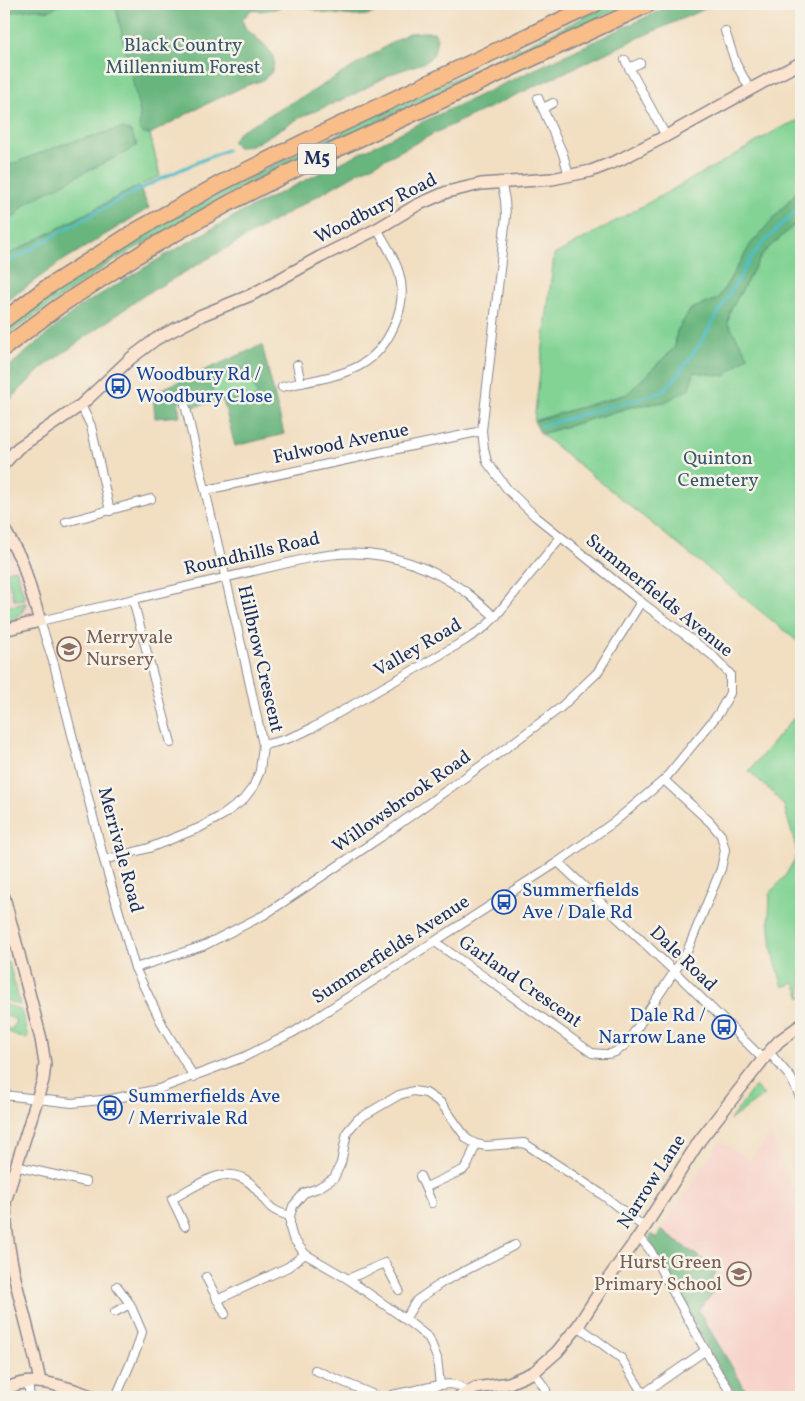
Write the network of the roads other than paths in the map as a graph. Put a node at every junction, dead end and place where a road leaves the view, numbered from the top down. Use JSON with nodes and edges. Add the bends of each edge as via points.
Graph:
{"nodes":[{"id":1,"x":595,"y":4,"type":"edge"},
{"id":2,"x":649,"y":4,"type":"edge"},
{"id":3,"x":725,"y":31,"type":"dead end"},
{"id":4,"x":625,"y":60,"type":"dead end"},
{"id":5,"x":640,"y":63,"type":"dead end"},
{"id":6,"x":801,"y":63,"type":"edge"},
{"id":7,"x":629,"y":68,"type":"junction"},
{"id":8,"x":750,"y":89,"type":"junction"},
{"id":9,"x":538,"y":98,"type":"dead end"},
{"id":10,"x":553,"y":103,"type":"dead end"},
{"id":11,"x":543,"y":108,"type":"junction"},
{"id":12,"x":666,"y":136,"type":"junction"},
{"id":13,"x":569,"y":176,"type":"junction"},
{"id":14,"x":501,"y":182,"type":"junction"},
{"id":15,"x":378,"y":229,"type":"junction"},
{"id":16,"x":4,"y":320,"type":"edge"},
{"id":17,"x":4,"y":348,"type":"edge"},
{"id":18,"x":297,"y":365,"type":"dead end"},
{"id":19,"x":301,"y":383,"type":"junction"},
{"id":20,"x":282,"y":387,"type":"dead end"},
{"id":21,"x":185,"y":404,"type":"dead end"},
{"id":22,"x":80,"y":405,"type":"junction"},
{"id":23,"x":482,"y":431,"type":"junction"},
{"id":24,"x":4,"y":464,"type":"edge"},
{"id":25,"x":206,"y":490,"type":"junction"},
{"id":26,"x":151,"y":499,"type":"dead end"},
{"id":27,"x":110,"y":511,"type":"junction"},
{"id":28,"x":66,"y":522,"type":"dead end"},
{"id":29,"x":4,"y":529,"type":"edge"},
{"id":30,"x":560,"y":538,"type":"junction"},
{"id":31,"x":224,"y":577,"type":"junction"},
{"id":32,"x":133,"y":600,"type":"junction"},
{"id":33,"x":641,"y":602,"type":"junction"},
{"id":34,"x":495,"y":617,"type":"junction"},
{"id":35,"x":40,"y":621,"type":"junction"},
{"id":36,"x":4,"y":630,"type":"edge"},
{"id":37,"x":171,"y":743,"type":"dead end"},
{"id":38,"x":263,"y":745,"type":"junction"},
{"id":39,"x":664,"y":780,"type":"junction"},
{"id":40,"x":104,"y":860,"type":"junction"},
{"id":41,"x":558,"y":862,"type":"junction"},
{"id":42,"x":4,"y":897,"type":"edge"},
{"id":43,"x":7,"y":927,"type":"edge"},
{"id":44,"x":435,"y":942,"type":"junction"},
{"id":45,"x":135,"y":968,"type":"junction"},
{"id":46,"x":674,"y":971,"type":"junction"},
{"id":47,"x":801,"y":1025,"type":"edge"},
{"id":48,"x":766,"y":1055,"type":"junction"},
{"id":49,"x":194,"y":1077,"type":"junction"},
{"id":50,"x":4,"y":1095,"type":"edge"},
{"id":51,"x":37,"y":1098,"type":"junction"},
{"id":52,"x":801,"y":1099,"type":"edge"},
{"id":53,"x":476,"y":1144,"type":"junction"},
{"id":54,"x":15,"y":1166,"type":"junction"},
{"id":55,"x":420,"y":1176,"type":"dead end"},
{"id":56,"x":86,"y":1182,"type":"dead end"},
{"id":57,"x":426,"y":1187,"type":"junction"},
{"id":58,"x":432,"y":1203,"type":"dead end"},
{"id":59,"x":290,"y":1216,"type":"junction"},
{"id":60,"x":4,"y":1221,"type":"edge"},
{"id":61,"x":185,"y":1226,"type":"dead end"},
{"id":62,"x":642,"y":1232,"type":"junction"},
{"id":63,"x":515,"y":1245,"type":"dead end"},
{"id":64,"x":305,"y":1254,"type":"junction"},
{"id":65,"x":206,"y":1277,"type":"dead end"},
{"id":66,"x":348,"y":1279,"type":"junction"},
{"id":67,"x":117,"y":1286,"type":"dead end"},
{"id":68,"x":399,"y":1290,"type":"dead end"},
{"id":69,"x":217,"y":1300,"type":"junction"},
{"id":70,"x":130,"y":1304,"type":"junction"},
{"id":71,"x":114,"y":1312,"type":"dead end"},
{"id":72,"x":225,"y":1314,"type":"dead end"},
{"id":73,"x":405,"y":1318,"type":"junction"},
{"id":74,"x":578,"y":1326,"type":"junction"},
{"id":75,"x":706,"y":1350,"type":"junction"},
{"id":76,"x":315,"y":1370,"type":"dead end"},
{"id":77,"x":534,"y":1372,"type":"junction"},
{"id":78,"x":40,"y":1382,"type":"junction"},
{"id":79,"x":28,"y":1383,"type":"junction"},
{"id":80,"x":440,"y":1385,"type":"junction"},
{"id":81,"x":4,"y":1390,"type":"edge"},
{"id":82,"x":463,"y":1395,"type":"edge"},
{"id":83,"x":644,"y":1396,"type":"edge"},
{"id":84,"x":30,"y":1397,"type":"edge"},
{"id":85,"x":94,"y":1397,"type":"edge"},
{"id":86,"x":116,"y":1397,"type":"edge"},
{"id":87,"x":379,"y":1397,"type":"edge"},
{"id":88,"x":389,"y":1397,"type":"edge"},
{"id":89,"x":546,"y":1397,"type":"edge"},
{"id":90,"x":734,"y":1397,"type":"edge"}],
"edges":[{"from":1,"to":16,"type":"highway","number":"M5","via":[[221,183],[137,230],[46,288]]},
{"from":2,"to":17,"type":"highway","number":"M5","via":[[324,155],[231,202],[138,255],[58,307]]},
{"from":3,"to":8,"type":"street","via":[[736,64]]},
{"from":4,"to":7,"type":"street"},
{"from":5,"to":7,"type":"street"},
{"from":6,"to":8,"type":"street","name":"Woodbury Road"},
{"from":7,"to":12,"type":"street"},
{"from":8,"to":12,"type":"street","name":"Woodbury Road"},
{"from":9,"to":11,"type":"street"},
{"from":10,"to":11,"type":"street"},
{"from":11,"to":13,"type":"street"},
{"from":12,"to":13,"type":"street","name":"Woodbury Road","via":[[598,168]]},
{"from":13,"to":14,"type":"street","name":"Woodbury Road"},
{"from":14,"to":15,"type":"street","name":"Woodbury Road","via":[[435,196]]},
{"from":14,"to":23,"type":"street","name":"Summerfields Avenue","via":[[506,216]]},
{"from":15,"to":19,"type":"street","via":[[401,282],[398,316],[390,333],[383,345],[360,366]]},
{"from":15,"to":22,"type":"street","name":"Woodbury Road","via":[[251,295],[156,339],[130,358]]},
{"from":18,"to":19,"type":"street"},
{"from":19,"to":20,"type":"street"},
{"from":21,"to":25,"type":"street","name":"Hillbrow Crescent"},
{"from":22,"to":24,"type":"street","name":"Woodbury Road","via":[[18,448]]},
{"from":22,"to":27,"type":"street","via":[[91,426]]},
{"from":23,"to":25,"type":"street","name":"Fulwood Avenue"},
{"from":23,"to":30,"type":"street","name":"Summerfields Avenue","via":[[487,462],[508,490]]},
{"from":25,"to":31,"type":"street","name":"Hillbrow Crescent"},
{"from":26,"to":27,"type":"street"},
{"from":27,"to":28,"type":"street"},
{"from":29,"to":35,"type":"street","via":[[22,561]]},
{"from":30,"to":33,"type":"street","name":"Summerfields Avenue"},
{"from":30,"to":34,"type":"street","name":"Valley Road"},
{"from":31,"to":32,"type":"street","name":"Roundhills Road"},
{"from":31,"to":34,"type":"street","name":"Roundhills Road","via":[[324,555],[374,554],[415,565],[450,582]]},
{"from":31,"to":38,"type":"street","name":"Hillbrow Crescent"},
{"from":32,"to":35,"type":"street","name":"Roundhills Road"},
{"from":32,"to":37,"type":"street"},
{"from":33,"to":39,"type":"street","name":"Summerfields Avenue","via":[[712,655],[730,674],[730,693],[719,713]]},
{"from":33,"to":45,"type":"street","name":"Willowsbrook Road","via":[[597,673],[560,708],[506,748],[382,837],[264,915],[203,946]]},
{"from":34,"to":38,"type":"street","name":"Valley Road","via":[[464,642],[314,728]]},
{"from":35,"to":36,"type":"street","name":"Roundhills Road"},
{"from":35,"to":40,"type":"street","name":"Merrivale Road"},
{"from":38,"to":40,"type":"street","name":"Hillbrow Crescent","via":[[260,771],[243,800],[199,828],[150,848]]},
{"from":39,"to":41,"type":"street","name":"Summerfields Avenue","via":[[614,822]]},
{"from":39,"to":46,"type":"street","name":"Garland Crescent","via":[[710,822],[721,835],[725,850],[722,869],[690,946]]},
{"from":40,"to":45,"type":"street","name":"Merrivale Road"},
{"from":41,"to":44,"type":"street","name":"Summerfields Avenue"},
{"from":41,"to":46,"type":"street","name":"Dale Road"},
{"from":42,"to":43,"type":"street"},
{"from":43,"to":51,"type":"street","via":[[42,1044],[45,1064]]},
{"from":44,"to":46,"type":"street","name":"Garland Crescent","via":[[592,1053],[607,1055],[616,1053],[626,1043]]},
{"from":44,"to":49,"type":"street","name":"Summerfields Avenue","via":[[294,1032]]},
{"from":45,"to":49,"type":"street","name":"Merrivale Road","via":[[164,1028]]},
{"from":46,"to":48,"type":"street","name":"Dale Road"},
{"from":47,"to":48,"type":"street","name":"Narrow Lane"},
{"from":48,"to":52,"type":"street","name":"Dale Road","via":[[791,1078]]},
{"from":48,"to":62,"type":"street","name":"Narrow Lane","via":[[700,1140]]},
{"from":49,"to":51,"type":"street","name":"Summerfields Avenue","via":[[159,1089],[112,1099],[72,1103]]},
{"from":50,"to":51,"type":"street","name":"Summerfields Avenue"},
{"from":51,"to":54,"type":"street"},
{"from":53,"to":57,"type":"street","via":[[463,1170]]},
{"from":53,"to":59,"type":"street","via":[[467,1139],[441,1103],[431,1096],[420,1091],[398,1095],[351,1126],[334,1178],[304,1193],[293,1206]]},
{"from":53,"to":62,"type":"street","via":[[524,1143],[600,1193]]},
{"from":54,"to":56,"type":"street"},
{"from":54,"to":60,"type":"street","via":[[5,1202]]},
{"from":55,"to":57,"type":"street"},
{"from":57,"to":58,"type":"street"},
{"from":59,"to":61,"type":"street","via":[[269,1208],[245,1179],[228,1174],[218,1175],[172,1198]]},
{"from":59,"to":64,"type":"street","via":[[293,1238]]},
{"from":60,"to":78,"type":"street"},
{"from":62,"to":74,"type":"street","name":"Narrow Lane"},
{"from":62,"to":75,"type":"street"},
{"from":63,"to":73,"type":"street","via":[[443,1282],[417,1300]]},
{"from":64,"to":66,"type":"street"},
{"from":64,"to":69,"type":"street","via":[[288,1267]]},
{"from":65,"to":69,"type":"street"},
{"from":66,"to":68,"type":"street","via":[[385,1263]]},
{"from":66,"to":73,"type":"street"},
{"from":67,"to":70,"type":"street"},
{"from":69,"to":72,"type":"street"},
{"from":70,"to":71,"type":"street"},
{"from":70,"to":86,"type":"street","via":[[142,1332]]},
{"from":73,"to":80,"type":"street","via":[[429,1338],[437,1358]]},
{"from":74,"to":77,"type":"street","name":"Narrow Lane","via":[[557,1352]]},
{"from":74,"to":83,"type":"street","via":[[622,1358]]},
{"from":75,"to":83,"type":"street"},
{"from":75,"to":90,"type":"street"},
{"from":76,"to":87,"type":"street"},
{"from":77,"to":82,"type":"street","name":"Narrow Lane","via":[[509,1383],[476,1388]]},
{"from":77,"to":89,"type":"street","via":[[546,1390]]},
{"from":78,"to":79,"type":"street"},
{"from":78,"to":85,"type":"street"},
{"from":79,"to":81,"type":"street"},
{"from":79,"to":84,"type":"street"},
{"from":80,"to":82,"type":"street","via":[[460,1386]]},
{"from":80,"to":88,"type":"street"}]}
